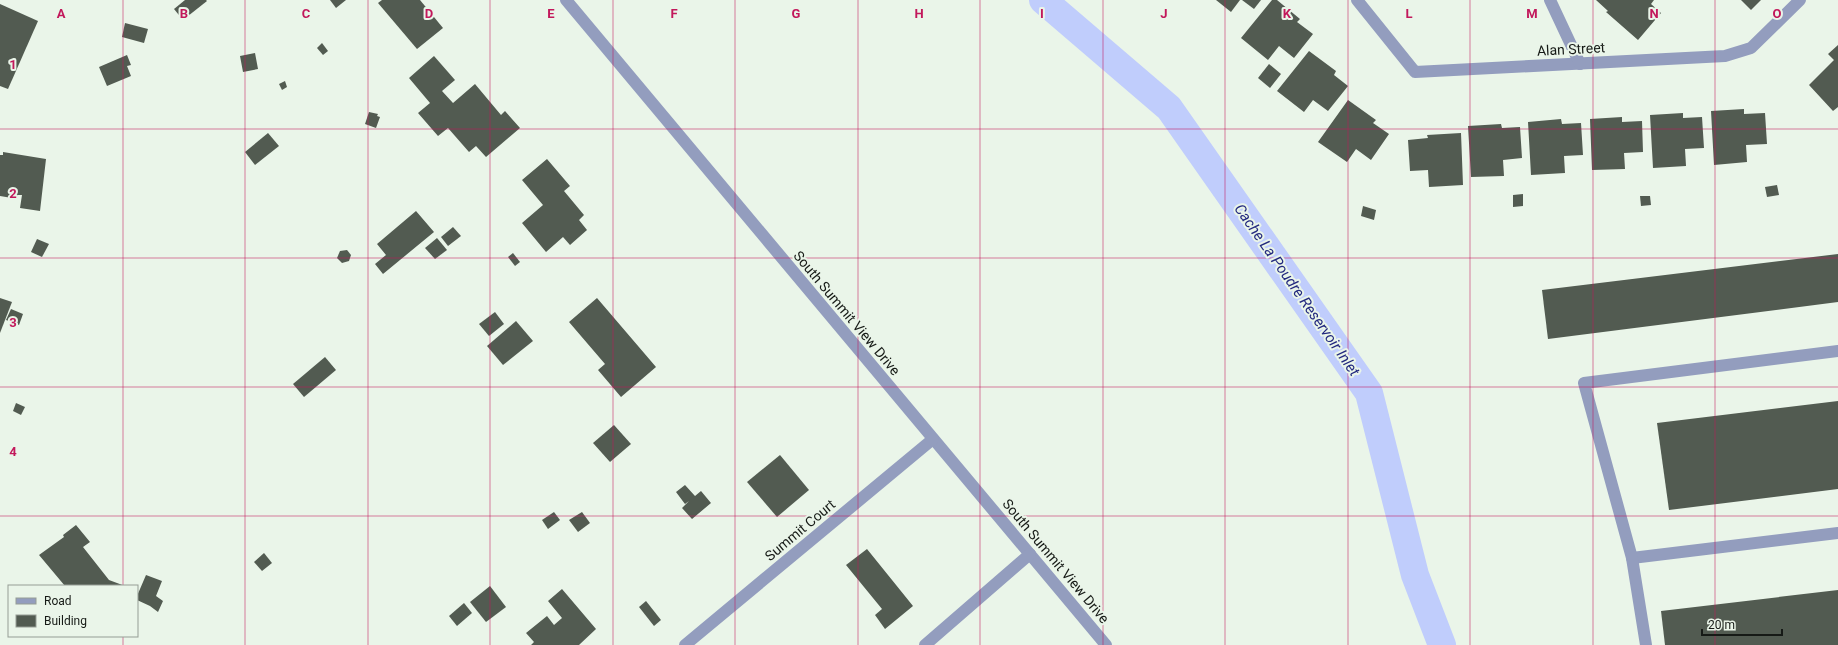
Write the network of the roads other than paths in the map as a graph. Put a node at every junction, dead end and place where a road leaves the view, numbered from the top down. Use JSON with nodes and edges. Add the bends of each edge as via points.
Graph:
{"nodes":[{"id":1,"x":566,"y":0,"type":"edge"},
{"id":2,"x":1357,"y":0,"type":"edge"},
{"id":3,"x":1550,"y":0,"type":"edge"},
{"id":4,"x":1800,"y":0,"type":"edge"},
{"id":5,"x":1580,"y":64,"type":"junction"},
{"id":6,"x":1838,"y":351,"type":"edge"},
{"id":7,"x":934,"y":439,"type":"junction"},
{"id":8,"x":1838,"y":533,"type":"edge"},
{"id":9,"x":1030,"y":554,"type":"junction"},
{"id":10,"x":1632,"y":558,"type":"junction"},
{"id":11,"x":685,"y":645,"type":"edge"},
{"id":12,"x":925,"y":645,"type":"edge"},
{"id":13,"x":1106,"y":645,"type":"edge"},
{"id":14,"x":1646,"y":645,"type":"edge"}],
"edges":[{"from":1,"to":7,"type":"street","name":"South Summit View Drive"},
{"from":2,"to":5,"type":"street","name":"Alan Street","via":[[1414,72]]},
{"from":3,"to":5,"type":"street"},
{"from":4,"to":5,"type":"street","name":"Alan Street","via":[[1751,48],[1725,56]]},
{"from":6,"to":10,"type":"street","via":[[1584,383]]},
{"from":7,"to":9,"type":"street","name":"South Summit View Drive"},
{"from":7,"to":11,"type":"street","name":"Summit Court"},
{"from":8,"to":10,"type":"street"},
{"from":9,"to":12,"type":"street"},
{"from":9,"to":13,"type":"street","name":"South Summit View Drive"},
{"from":10,"to":14,"type":"street"}]}
